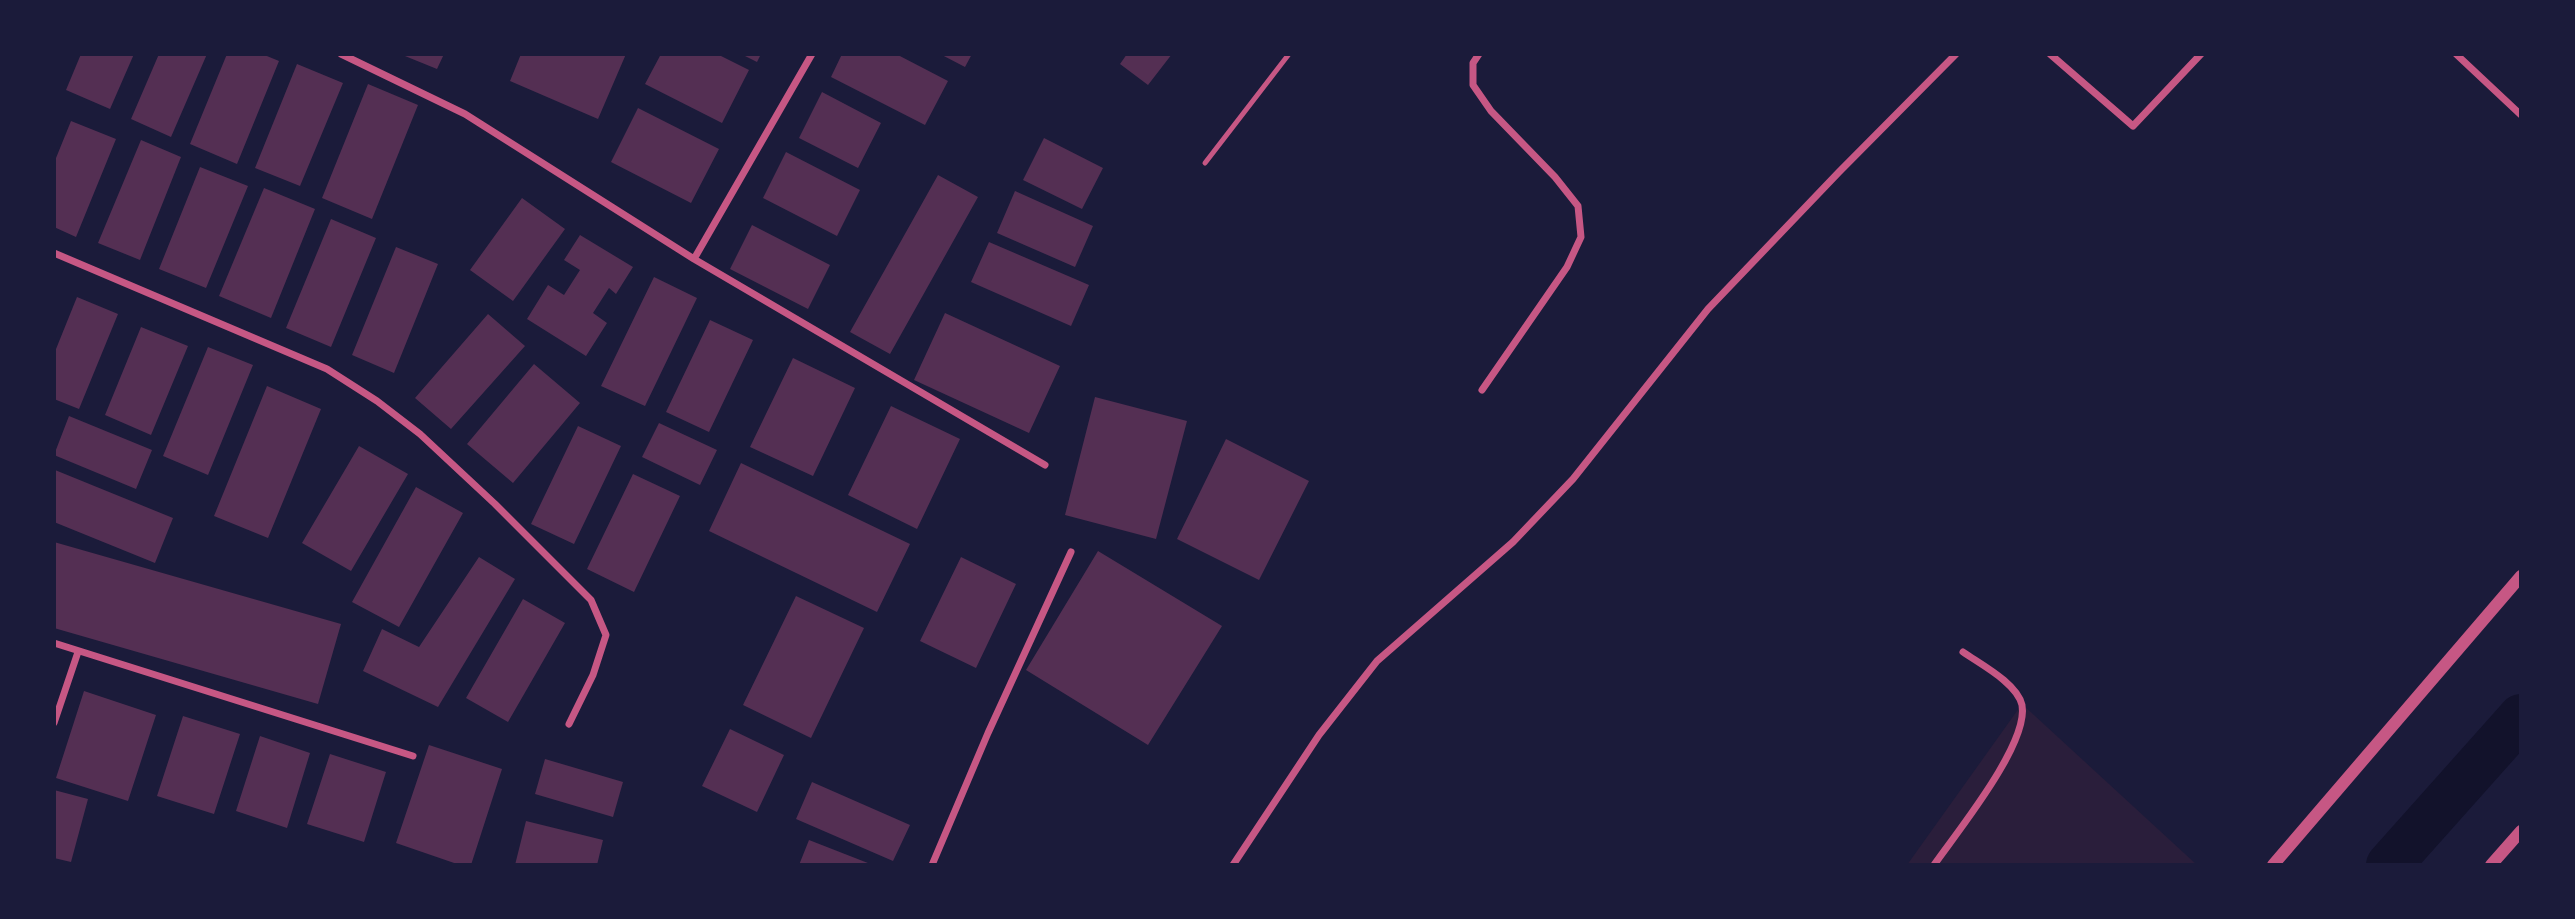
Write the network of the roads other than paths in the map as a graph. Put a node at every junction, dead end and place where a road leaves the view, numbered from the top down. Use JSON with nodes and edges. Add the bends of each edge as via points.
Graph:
{"nodes":[{"id":1,"x":341,"y":54,"type":"edge"},
{"id":2,"x":812,"y":54,"type":"edge"},
{"id":3,"x":1289,"y":54,"type":"edge"},
{"id":4,"x":1479,"y":54,"type":"edge"},
{"id":5,"x":1956,"y":54,"type":"edge"},
{"id":6,"x":2050,"y":54,"type":"edge"},
{"id":7,"x":2201,"y":54,"type":"edge"},
{"id":8,"x":2456,"y":54,"type":"edge"},
{"id":9,"x":2521,"y":115,"type":"edge"},
{"id":10,"x":1205,"y":163,"type":"dead end"},
{"id":11,"x":54,"y":253,"type":"edge"},
{"id":12,"x":694,"y":259,"type":"junction"},
{"id":13,"x":1482,"y":390,"type":"dead end"},
{"id":14,"x":1045,"y":464,"type":"dead end"},
{"id":15,"x":1071,"y":552,"type":"dead end"},
{"id":16,"x":2521,"y":576,"type":"edge"},
{"id":17,"x":54,"y":643,"type":"edge"},
{"id":18,"x":78,"y":652,"type":"junction"},
{"id":19,"x":1963,"y":652,"type":"dead end"},
{"id":20,"x":54,"y":723,"type":"edge"},
{"id":21,"x":569,"y":724,"type":"dead end"},
{"id":22,"x":413,"y":756,"type":"dead end"},
{"id":23,"x":2521,"y":831,"type":"edge"},
{"id":24,"x":932,"y":865,"type":"edge"},
{"id":25,"x":1233,"y":865,"type":"edge"},
{"id":26,"x":1934,"y":865,"type":"edge"},
{"id":27,"x":2273,"y":865,"type":"edge"},
{"id":28,"x":2491,"y":865,"type":"edge"}],
"edges":[{"from":1,"to":12,"type":"street","via":[[465,114]]},
{"from":2,"to":12,"type":"street"},
{"from":3,"to":10,"type":"lane"},
{"from":4,"to":13,"type":"street","via":[[1473,85],[1578,206],[1581,236],[1567,267]]},
{"from":5,"to":25,"type":"street","via":[[1708,309],[1556,497],[1513,542],[1377,661],[1319,735]]},
{"from":6,"to":7,"type":"street","via":[[2133,125]]},
{"from":8,"to":9,"type":"street"},
{"from":11,"to":21,"type":"street","via":[[327,369],[420,434],[591,600],[606,635]]},
{"from":12,"to":14,"type":"street"},
{"from":15,"to":24,"type":"street"},
{"from":16,"to":27,"type":"street"},
{"from":17,"to":18,"type":"street"},
{"from":18,"to":20,"type":"street"},
{"from":18,"to":22,"type":"street"},
{"from":19,"to":26,"type":"street","via":[[2006,681],[2022,704],[2020,732],[2002,767]]},
{"from":23,"to":28,"type":"street"}]}
